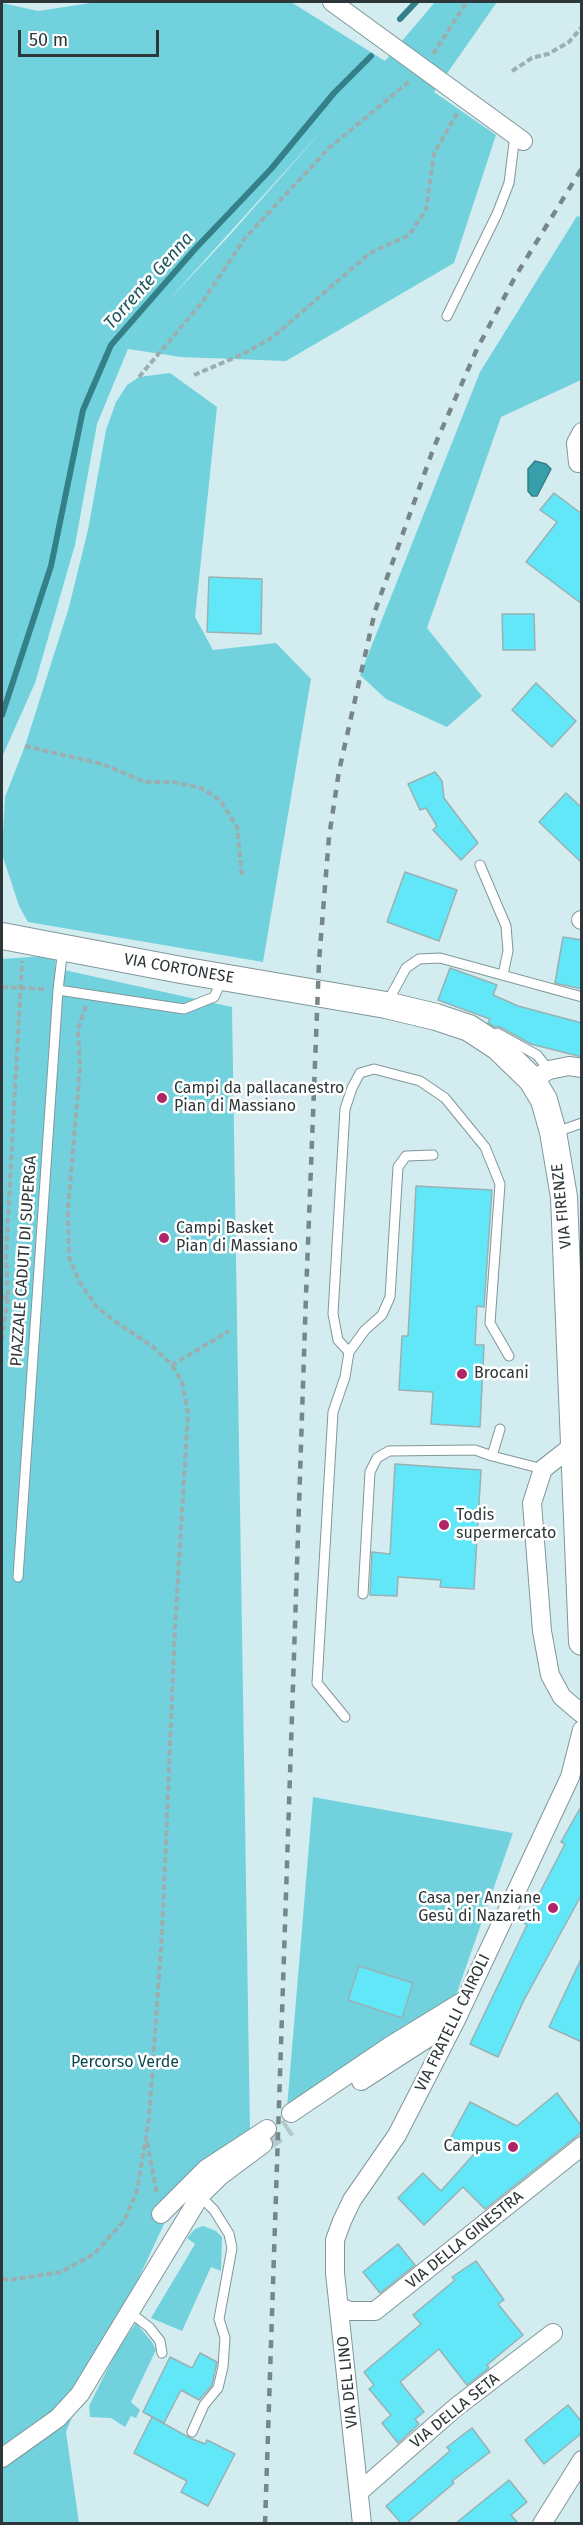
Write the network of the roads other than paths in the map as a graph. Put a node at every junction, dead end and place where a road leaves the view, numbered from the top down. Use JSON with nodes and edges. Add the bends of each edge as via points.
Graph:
{"nodes":[{"id":1,"x":332,"y":2,"type":"edge"},
{"id":2,"x":519,"y":138,"type":"joint"},
{"id":3,"x":447,"y":316,"type":"dead end"},
{"id":4,"x":582,"y":432,"type":"edge"},
{"id":5,"x":578,"y":463,"type":"dead end"},
{"id":6,"x":480,"y":865,"type":"dead end"},
{"id":7,"x":2,"y":936,"type":"edge"},
{"id":8,"x":63,"y":948,"type":"junction"},
{"id":9,"x":503,"y":975,"type":"junction"},
{"id":10,"x":224,"y":977,"type":"junction"},
{"id":11,"x":58,"y":990,"type":"junction"},
{"id":12,"x":582,"y":997,"type":"edge"},
{"id":13,"x":357,"y":1000,"type":"joint"},
{"id":14,"x":386,"y":1005,"type":"junction"},
{"id":15,"x":465,"y":1017,"type":"dead end"},
{"id":16,"x":582,"y":1068,"type":"edge"},
{"id":17,"x":540,"y":1075,"type":"junction"},
{"id":18,"x":582,"y":1123,"type":"edge"},
{"id":19,"x":553,"y":1132,"type":"junction"},
{"id":20,"x":433,"y":1155,"type":"dead end"},
{"id":21,"x":575,"y":1311,"type":"edge"},
{"id":22,"x":349,"y":1352,"type":"junction"},
{"id":23,"x":509,"y":1356,"type":"dead end"},
{"id":24,"x":577,"y":1392,"type":"edge"},
{"id":25,"x":500,"y":1430,"type":"dead end"},
{"id":26,"x":575,"y":1444,"type":"junction"},
{"id":27,"x":492,"y":1456,"type":"junction"},
{"id":28,"x":543,"y":1469,"type":"junction"},
{"id":29,"x":18,"y":1577,"type":"dead end"},
{"id":30,"x":363,"y":1594,"type":"dead end"},
{"id":31,"x":582,"y":1642,"type":"edge"},
{"id":32,"x":582,"y":1714,"type":"edge"},
{"id":33,"x":345,"y":1717,"type":"dead end"},
{"id":34,"x":582,"y":1730,"type":"edge"},
{"id":35,"x":465,"y":2000,"type":"junction"},
{"id":36,"x":456,"y":2020,"type":"junction"},
{"id":37,"x":582,"y":2146,"type":"edge"},
{"id":38,"x":200,"y":2196,"type":"junction"},
{"id":39,"x":161,"y":2214,"type":"road end"},
{"id":40,"x":335,"y":2240,"type":"joint"},
{"id":41,"x":340,"y":2307,"type":"junction"},
{"id":42,"x":128,"y":2311,"type":"junction"},
{"id":43,"x":553,"y":2333,"type":"dead end"},
{"id":44,"x":162,"y":2353,"type":"dead end"},
{"id":45,"x":192,"y":2432,"type":"dead end"},
{"id":46,"x":2,"y":2458,"type":"edge"},
{"id":47,"x":582,"y":2460,"type":"edge"},
{"id":48,"x":359,"y":2492,"type":"junction"},
{"id":49,"x":362,"y":2523,"type":"edge"},
{"id":50,"x":542,"y":2523,"type":"edge"}],
"edges":[{"from":1,"to":2,"type":"street"},
{"from":2,"to":3,"type":"lane","via":[[497,214]]},
{"from":4,"to":5,"type":"street","via":[[576,443]]},
{"from":6,"to":9,"type":"lane","via":[[506,926],[508,951]]},
{"from":7,"to":8,"type":"main road","name":"VIA CORTONESE"},
{"from":8,"to":10,"type":"main road","name":"VIA CORTONESE"},
{"from":8,"to":11,"type":"lane","name":"PIAZZALE CADUTI DI SUPERGA"},
{"from":9,"to":12,"type":"lane"},
{"from":9,"to":14,"type":"lane","via":[[440,958],[419,959],[406,968]]},
{"from":10,"to":11,"type":"lane","via":[[214,997],[184,1009]]},
{"from":10,"to":13,"type":"main road","name":"VIA CORTONESE"},
{"from":11,"to":29,"type":"lane","name":"PIAZZALE CADUTI DI SUPERGA"},
{"from":13,"to":14,"type":"main road","name":"VIA FIRENZE"},
{"from":14,"to":17,"type":"main road","name":"VIA FIRENZE","via":[[445,1014]]},
{"from":15,"to":17,"type":"lane","via":[[537,1055]]},
{"from":16,"to":17,"type":"street","via":[[569,1066]]},
{"from":17,"to":19,"type":"main road","name":"VIA FIRENZE"},
{"from":18,"to":19,"type":"lane"},
{"from":19,"to":21,"type":"main road","name":"VIA FIRENZE"},
{"from":20,"to":22,"type":"lane","via":[[406,1156],[398,1167],[390,1297],[382,1315]]},
{"from":21,"to":24,"type":"main road","name":"VIA FIRENZE"},
{"from":22,"to":23,"type":"lane","via":[[338,1340],[333,1314],[345,1109],[360,1073],[374,1069],[420,1081],[437,1092],[485,1147],[500,1184],[490,1323]]},
{"from":22,"to":33,"type":"lane","via":[[333,1413],[317,1683]]},
{"from":24,"to":26,"type":"main road","name":"VIA FIRENZE"},
{"from":25,"to":27,"type":"lane"},
{"from":26,"to":28,"type":"street"},
{"from":26,"to":31,"type":"main road","name":"VIA FIRENZE"},
{"from":27,"to":28,"type":"lane"},
{"from":27,"to":30,"type":"lane","via":[[475,1450],[389,1451],[377,1458],[370,1473]]},
{"from":28,"to":32,"type":"street","via":[[532,1503],[542,1631],[550,1675],[562,1697]]},
{"from":34,"to":35,"type":"street","name":"VIA FRATELLI CAIROLI","via":[[570,1777]]},
{"from":35,"to":36,"type":"street","name":"VIA FRATELLI CAIROLI"},
{"from":35,"to":36,"type":"street","via":[[390,2046],[290,2120]]},
{"from":36,"to":40,"type":"street","name":"VIA FRATELLI CAIROLI","via":[[398,2135],[352,2200]]},
{"from":37,"to":41,"type":"street","name":"VIA DELLA GINESTRA","via":[[375,2311]]},
{"from":38,"to":39,"type":"street","via":[[265,2136],[206,2169]]},
{"from":38,"to":42,"type":"street"},
{"from":38,"to":45,"type":"lane","via":[[229,2234],[232,2248],[219,2319],[225,2338],[223,2367],[218,2388],[204,2405]]},
{"from":40,"to":41,"type":"street","name":"VIA DEL LINO"},
{"from":41,"to":48,"type":"street","name":"VIA DEL LINO"},
{"from":42,"to":44,"type":"lane","via":[[149,2327],[160,2341]]},
{"from":42,"to":46,"type":"street","via":[[80,2394],[58,2418]]},
{"from":43,"to":48,"type":"street","name":"VIA DELLA SETA","via":[[455,2408]]},
{"from":47,"to":50,"type":"street"},
{"from":48,"to":49,"type":"street","name":"VIA DEL LINO"}]}
